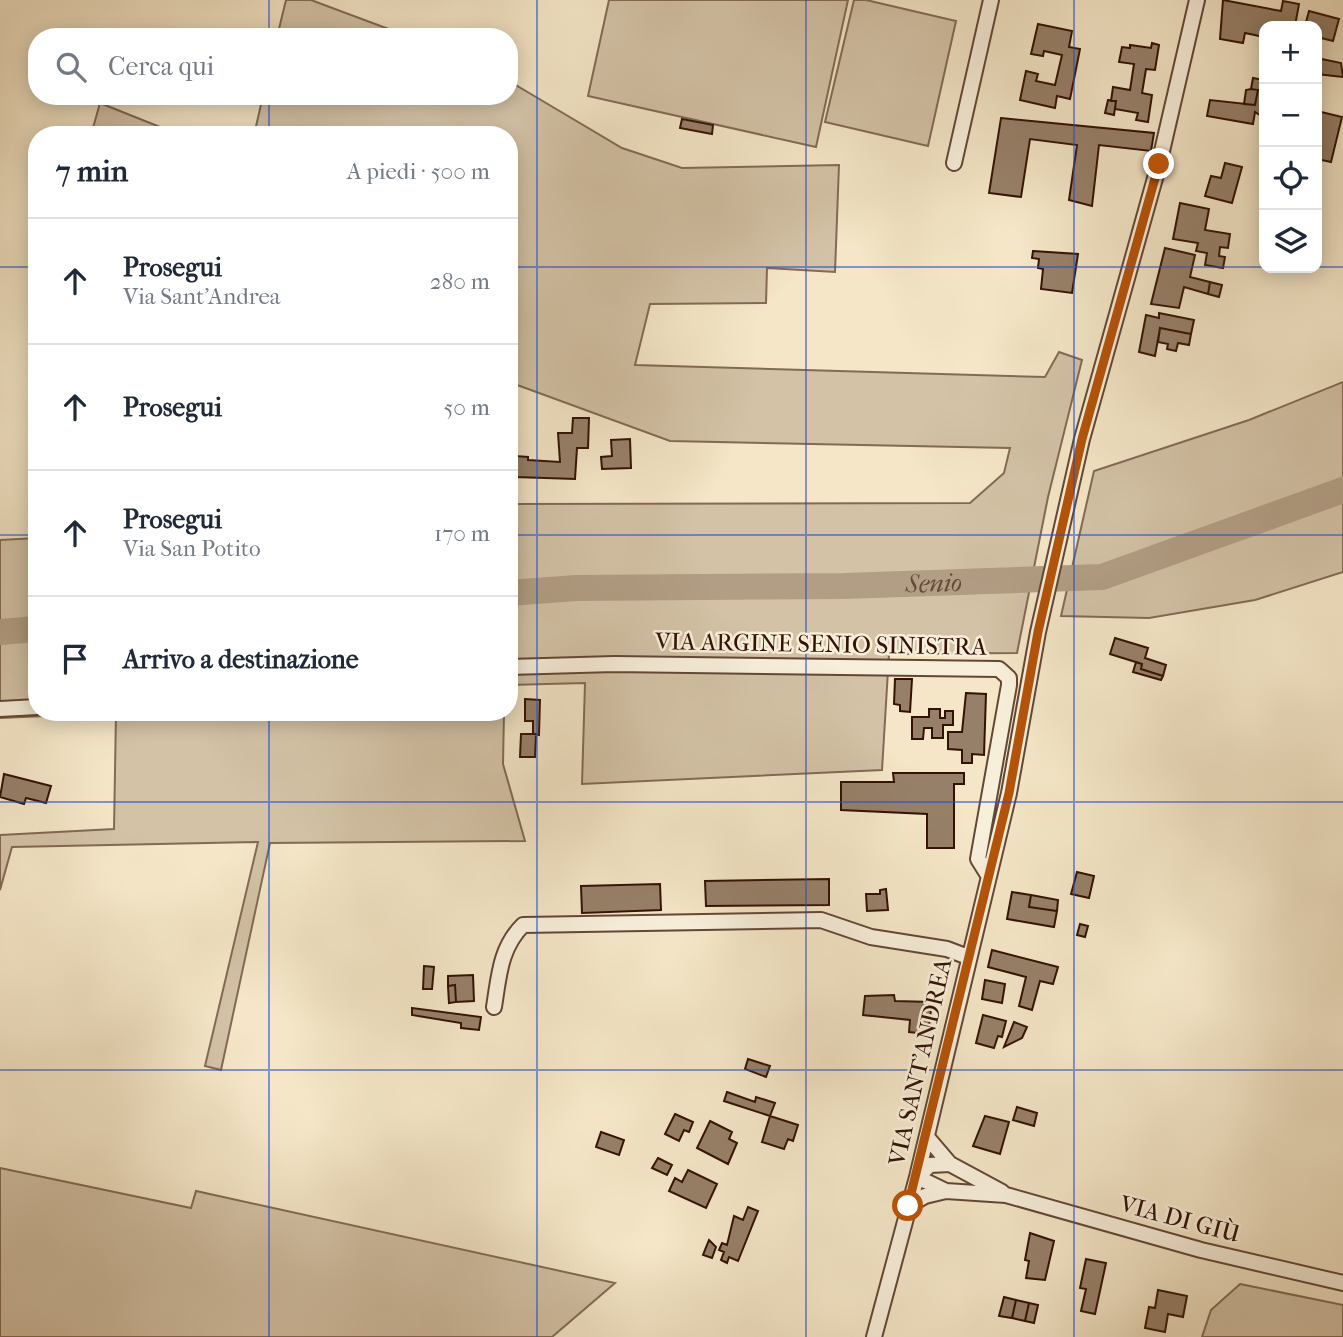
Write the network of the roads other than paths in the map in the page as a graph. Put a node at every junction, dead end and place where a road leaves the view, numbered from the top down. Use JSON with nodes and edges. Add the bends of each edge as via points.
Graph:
{"nodes":[{"id":1,"x":990,"y":0,"type":"edge"},
{"id":2,"x":1196,"y":0,"type":"edge"},
{"id":3,"x":954,"y":163,"type":"dead end"},
{"id":4,"x":518,"y":667,"type":"edge"},
{"id":5,"x":28,"y":708,"type":"edge"},
{"id":6,"x":0,"y":709,"type":"edge"},
{"id":7,"x":988,"y":875,"type":"junction"},
{"id":8,"x":968,"y":957,"type":"junction"},
{"id":9,"x":494,"y":1007,"type":"dead end"},
{"id":10,"x":927,"y":1138,"type":"junction"},
{"id":11,"x":950,"y":1164,"type":"junction"},
{"id":12,"x":917,"y":1177,"type":"junction"},
{"id":13,"x":946,"y":1191,"type":"junction"},
{"id":14,"x":1006,"y":1195,"type":"junction"},
{"id":15,"x":908,"y":1206,"type":"junction"},
{"id":16,"x":1343,"y":1283,"type":"edge"},
{"id":17,"x":874,"y":1337,"type":"edge"}],
"edges":[{"from":1,"to":3,"type":"street"},
{"from":2,"to":7,"type":"street","name":"VIA SANT'ANDREA","via":[[1156,176],[1082,439]]},
{"from":4,"to":7,"type":"street","name":"VIA ARGINE SENIO SINISTRA","via":[[999,669],[1009,678],[1009,685],[978,859]]},
{"from":5,"to":6,"type":"street"},
{"from":7,"to":8,"type":"street","name":"VIA SANT'ANDREA"},
{"from":8,"to":9,"type":"street","via":[[947,949],[871,937],[821,920],[523,925],[508,941],[502,957]]},
{"from":8,"to":10,"type":"street","name":"VIA SANT'ANDREA"},
{"from":10,"to":11,"type":"street","name":"VIA DI GIÙ"},
{"from":10,"to":12,"type":"street","name":"VIA SANT'ANDREA"},
{"from":11,"to":12,"type":"street","via":[[930,1164]]},
{"from":11,"to":14,"type":"street","name":"VIA DI GIÙ"},
{"from":12,"to":13,"type":"street","name":"VIA DI GIÙ"},
{"from":12,"to":15,"type":"street","name":"VIA SANT'ANDREA"},
{"from":13,"to":14,"type":"street","name":"VIA DI GIÙ"},
{"from":13,"to":15,"type":"street","name":"VIA DI GIÙ"},
{"from":14,"to":16,"type":"street","name":"VIA DI GIÙ","via":[[1201,1250]]},
{"from":15,"to":17,"type":"street","name":"VIA SANT'ANDREA"}]}
